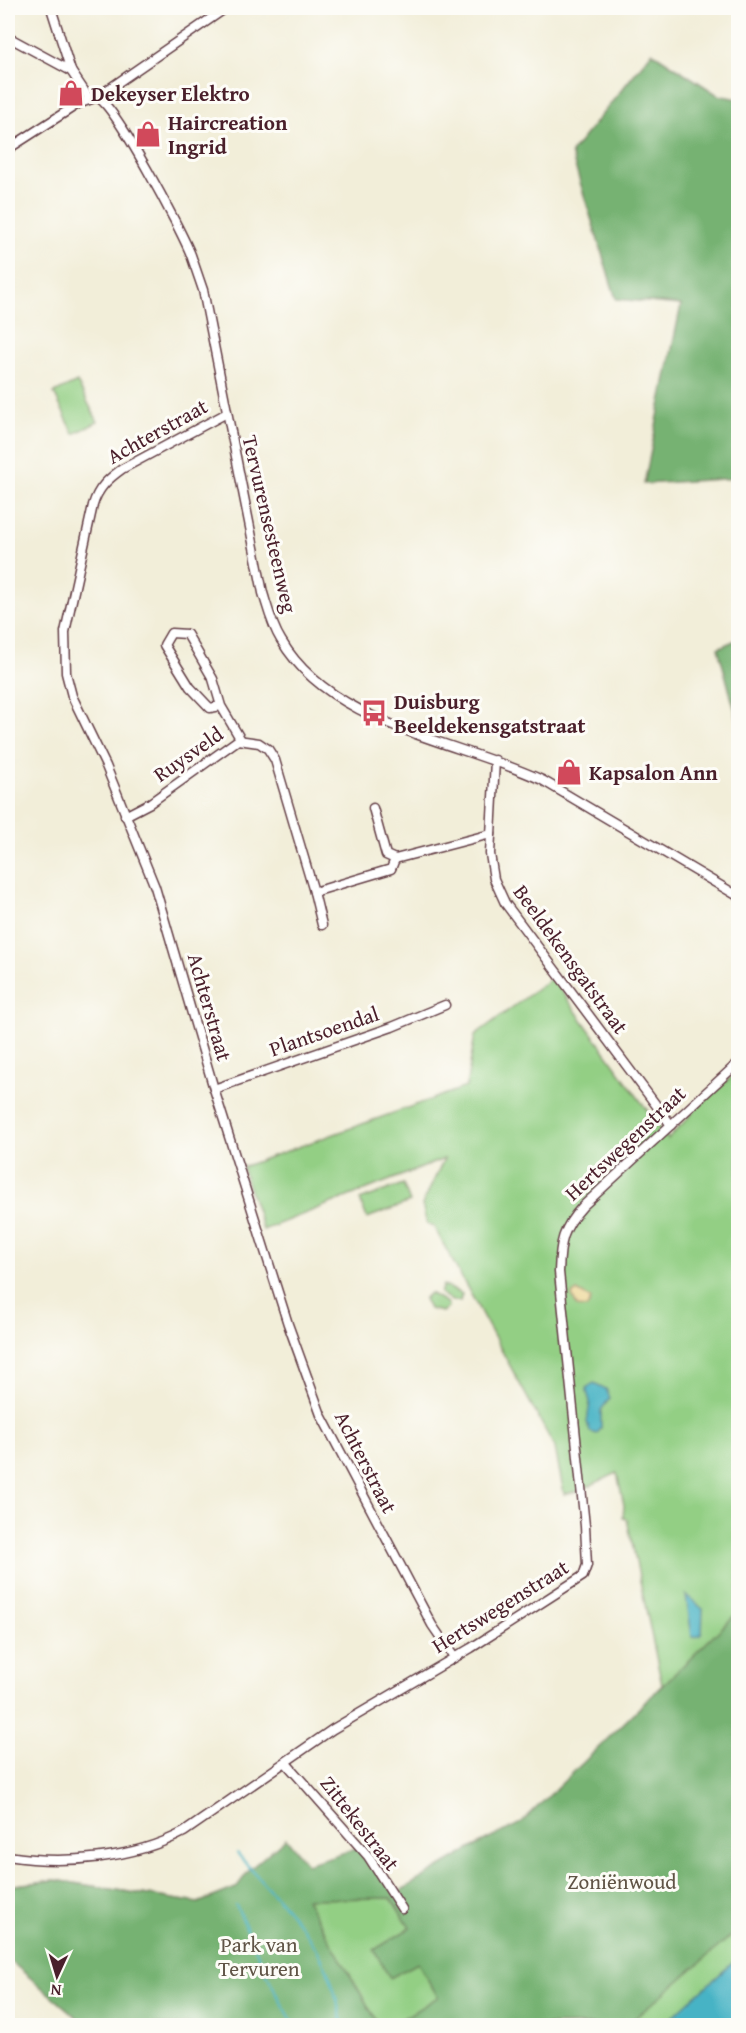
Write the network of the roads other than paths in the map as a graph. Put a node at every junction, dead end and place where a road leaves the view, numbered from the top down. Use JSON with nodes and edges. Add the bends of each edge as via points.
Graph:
{"nodes":[{"id":1,"x":51,"y":8,"type":"edge"},
{"id":2,"x":226,"y":8,"type":"edge"},
{"id":3,"x":8,"y":37,"type":"edge"},
{"id":4,"x":71,"y":71,"type":"junction"},
{"id":5,"x":93,"y":98,"type":"junction"},
{"id":6,"x":8,"y":149,"type":"edge"},
{"id":7,"x":227,"y":412,"type":"junction"},
{"id":8,"x":221,"y":706,"type":"junction"},
{"id":9,"x":241,"y":740,"type":"junction"},
{"id":10,"x":495,"y":760,"type":"junction"},
{"id":11,"x":373,"y":808,"type":"dead end"},
{"id":12,"x":125,"y":816,"type":"junction"},
{"id":13,"x":491,"y":834,"type":"junction"},
{"id":14,"x":395,"y":859,"type":"junction"},
{"id":15,"x":314,"y":892,"type":"junction"},
{"id":16,"x":738,"y":896,"type":"edge"},
{"id":17,"x":321,"y":925,"type":"dead end"},
{"id":18,"x":445,"y":1005,"type":"dead end"},
{"id":19,"x":738,"y":1063,"type":"edge"},
{"id":20,"x":214,"y":1089,"type":"junction"},
{"id":21,"x":671,"y":1125,"type":"junction"},
{"id":22,"x":454,"y":1657,"type":"junction"},
{"id":23,"x":286,"y":1762,"type":"junction"},
{"id":24,"x":8,"y":1856,"type":"edge"},
{"id":25,"x":402,"y":1909,"type":"dead end"}],
"edges":[{"from":1,"to":4,"type":"street"},
{"from":2,"to":5,"type":"street"},
{"from":3,"to":4,"type":"street"},
{"from":4,"to":5,"type":"street","name":"Tervurensesteenweg"},
{"from":5,"to":6,"type":"street"},
{"from":5,"to":7,"type":"street","name":"Tervurensesteenweg","via":[[103,101],[119,123],[190,254],[203,290]]},
{"from":7,"to":10,"type":"street","name":"Tervurensesteenweg","via":[[263,593],[280,640],[296,661],[327,688],[378,718]]},
{"from":7,"to":12,"type":"street","name":"Achterstraat","via":[[122,469],[103,485],[93,505],[66,625],[65,661],[72,696],[106,765]]},
{"from":8,"to":8,"type":"street","via":[[213,679],[186,634],[171,633],[164,645],[190,687],[210,708]]},
{"from":8,"to":9,"type":"street"},
{"from":9,"to":12,"type":"street","name":"Ruysveld"},
{"from":9,"to":15,"type":"street","name":"Ruysveld","via":[[259,742],[275,760]]},
{"from":10,"to":13,"type":"street","name":"Beeldekensgatstraat"},
{"from":10,"to":16,"type":"street","name":"Tervurensesteenweg","via":[[561,790]]},
{"from":11,"to":14,"type":"street","via":[[387,855]]},
{"from":12,"to":20,"type":"street","name":"Achterstraat","via":[[155,887]]},
{"from":13,"to":14,"type":"street"},
{"from":13,"to":21,"type":"street","name":"Beeldekensgatstraat","via":[[494,879],[505,903]]},
{"from":14,"to":15,"type":"street","via":[[392,869]]},
{"from":15,"to":17,"type":"street","name":"Ruysveld"},
{"from":18,"to":20,"type":"street","name":"Plantsoendal"},
{"from":19,"to":21,"type":"street","name":"Hertswegenstraat"},
{"from":20,"to":22,"type":"street","name":"Achterstraat","via":[[321,1415],[432,1625]]},
{"from":21,"to":22,"type":"street","name":"Hertswegenstraat","via":[[567,1223],[559,1247],[586,1572]]},
{"from":22,"to":23,"type":"street","name":"Hertswegenstraat","via":[[333,1729]]},
{"from":23,"to":24,"type":"street","name":"Hertswegenstraat","via":[[163,1843],[78,1859]]},
{"from":23,"to":25,"type":"street","name":"Zittekestraat","via":[[368,1856]]}]}
